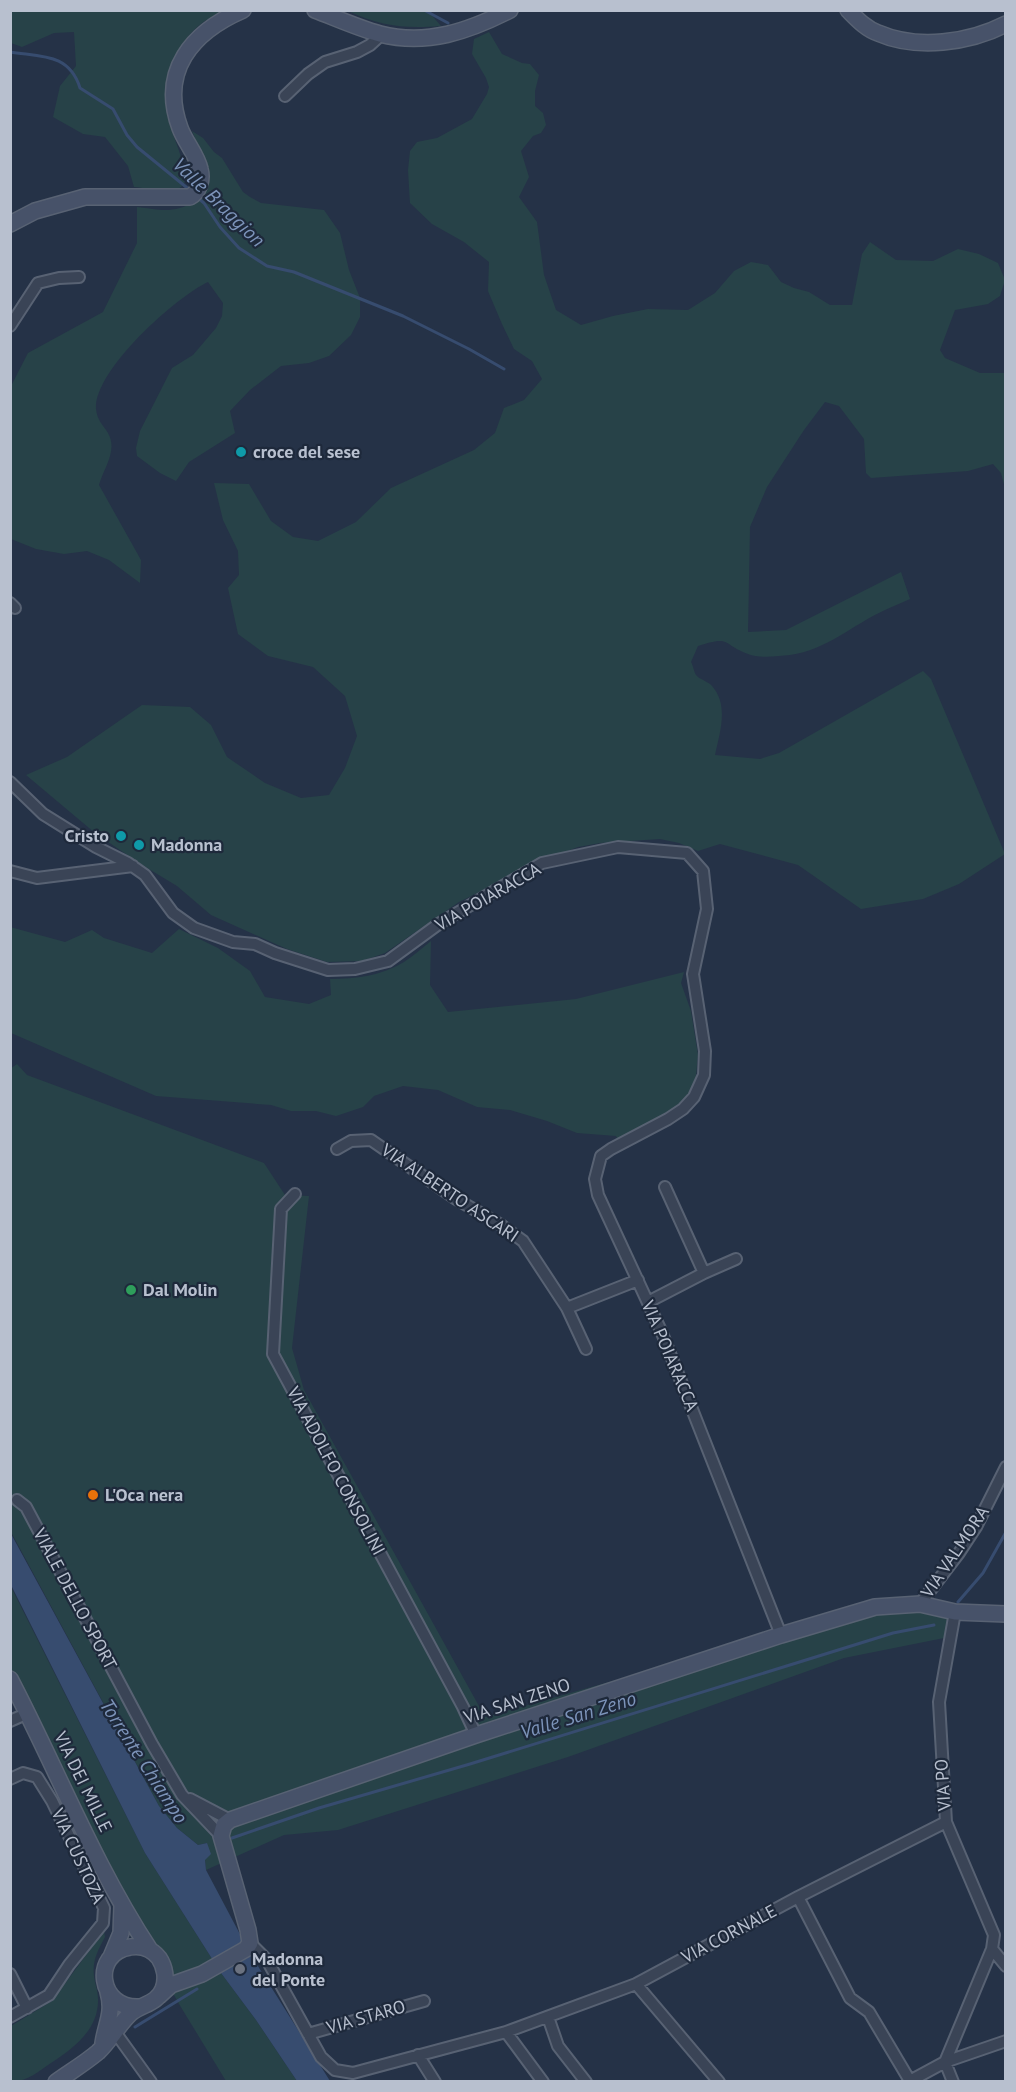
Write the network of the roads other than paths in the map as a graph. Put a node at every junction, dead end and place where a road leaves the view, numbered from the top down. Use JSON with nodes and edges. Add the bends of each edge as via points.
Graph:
{"nodes":[{"id":1,"x":243,"y":10,"type":"edge"},
{"id":2,"x":315,"y":10,"type":"edge"},
{"id":3,"x":510,"y":10,"type":"edge"},
{"id":4,"x":848,"y":10,"type":"edge"},
{"id":5,"x":1004,"y":29,"type":"edge"},
{"id":6,"x":382,"y":34,"type":"junction"},
{"id":7,"x":285,"y":96,"type":"dead end"},
{"id":8,"x":10,"y":224,"type":"edge"},
{"id":9,"x":79,"y":277,"type":"dead end"},
{"id":10,"x":10,"y":326,"type":"edge"},
{"id":11,"x":10,"y":782,"type":"edge"},
{"id":12,"x":133,"y":866,"type":"junction"},
{"id":13,"x":10,"y":871,"type":"edge"},
{"id":14,"x":337,"y":1149,"type":"dead end"},
{"id":15,"x":665,"y":1187,"type":"dead end"},
{"id":16,"x":295,"y":1194,"type":"dead end"},
{"id":17,"x":736,"y":1260,"type":"dead end"},
{"id":18,"x":704,"y":1273,"type":"junction"},
{"id":19,"x":638,"y":1280,"type":"junction"},
{"id":20,"x":648,"y":1302,"type":"junction"},
{"id":21,"x":567,"y":1308,"type":"junction"},
{"id":22,"x":586,"y":1349,"type":"dead end"},
{"id":23,"x":1005,"y":1467,"type":"edge"},
{"id":24,"x":17,"y":1500,"type":"dead end"},
{"id":25,"x":920,"y":1604,"type":"junction"},
{"id":26,"x":955,"y":1612,"type":"junction"},
{"id":27,"x":1005,"y":1614,"type":"edge"},
{"id":28,"x":781,"y":1635,"type":"junction"},
{"id":29,"x":10,"y":1679,"type":"edge"},
{"id":30,"x":28,"y":1713,"type":"junction"},
{"id":31,"x":10,"y":1721,"type":"edge"},
{"id":32,"x":476,"y":1735,"type":"junction"},
{"id":33,"x":10,"y":1779,"type":"edge"},
{"id":34,"x":182,"y":1795,"type":"junction"},
{"id":35,"x":230,"y":1820,"type":"junction"},
{"id":36,"x":945,"y":1822,"type":"junction"},
{"id":37,"x":221,"y":1836,"type":"junction"},
{"id":38,"x":798,"y":1897,"type":"junction"},
{"id":39,"x":122,"y":1902,"type":"junction"},
{"id":40,"x":248,"y":1946,"type":"junction"},
{"id":41,"x":992,"y":1949,"type":"junction"},
{"id":42,"x":155,"y":1955,"type":"junction"},
{"id":43,"x":110,"y":1958,"type":"junction"},
{"id":44,"x":1005,"y":1966,"type":"edge"},
{"id":45,"x":10,"y":1974,"type":"edge"},
{"id":46,"x":198,"y":1975,"type":"junction"},
{"id":47,"x":636,"y":1984,"type":"junction"},
{"id":48,"x":108,"y":1992,"type":"junction"},
{"id":49,"x":159,"y":1996,"type":"junction"},
{"id":50,"x":424,"y":2001,"type":"dead end"},
{"id":51,"x":140,"y":2007,"type":"junction"},
{"id":52,"x":27,"y":2008,"type":"junction"},
{"id":53,"x":10,"y":2017,"type":"edge"},
{"id":54,"x":548,"y":2017,"type":"junction"},
{"id":55,"x":115,"y":2032,"type":"junction"},
{"id":56,"x":506,"y":2032,"type":"junction"},
{"id":57,"x":308,"y":2034,"type":"junction"},
{"id":58,"x":1005,"y":2041,"type":"edge"},
{"id":59,"x":103,"y":2046,"type":"junction"},
{"id":60,"x":418,"y":2055,"type":"junction"},
{"id":61,"x":945,"y":2062,"type":"junction"},
{"id":62,"x":909,"y":2081,"type":"edge"},
{"id":63,"x":56,"y":2082,"type":"edge"},
{"id":64,"x":151,"y":2082,"type":"edge"},
{"id":65,"x":435,"y":2082,"type":"edge"},
{"id":66,"x":543,"y":2082,"type":"edge"},
{"id":67,"x":586,"y":2082,"type":"edge"},
{"id":68,"x":720,"y":2082,"type":"edge"},
{"id":69,"x":953,"y":2082,"type":"edge"}],
"edges":[{"from":1,"to":8,"type":"street","via":[[222,20],[192,45],[176,68],[172,97],[180,130],[200,170],[196,194],[85,197],[35,211]]},
{"from":2,"to":6,"type":"street"},
{"from":3,"to":6,"type":"street","via":[[454,34],[412,38]]},
{"from":4,"to":5,"type":"street","via":[[877,33],[909,41],[944,41]]},
{"from":6,"to":7,"type":"street","via":[[357,52],[325,62]]},
{"from":9,"to":10,"type":"street","via":[[38,283]]},
{"from":11,"to":12,"type":"street","name":"VIA POIARACCA","via":[[43,814]]},
{"from":12,"to":13,"type":"street","via":[[37,878]]},
{"from":12,"to":19,"type":"street","name":"VIA POIARACCA","via":[[145,875],[173,913],[194,928],[328,970],[356,969],[388,961],[440,923],[542,863],[618,847],[687,853],[703,871],[707,909],[693,974],[705,1051],[704,1075],[694,1097],[683,1109],[602,1156],[595,1179],[598,1196]]},
{"from":14,"to":21,"type":"street","name":"VIA ALBERTO ASCARI","via":[[351,1141],[371,1140],[501,1225],[523,1241]]},
{"from":15,"to":18,"type":"street"},
{"from":16,"to":32,"type":"street","name":"VIA ADOLFO CONSOLINI","via":[[281,1209],[273,1354]]},
{"from":17,"to":18,"type":"street"},
{"from":18,"to":20,"type":"street"},
{"from":19,"to":20,"type":"street","name":"VIA POIARACCA"},
{"from":19,"to":21,"type":"street"},
{"from":20,"to":28,"type":"street","name":"VIA POIARACCA"},
{"from":21,"to":22,"type":"street","name":"VIA ALBERTO ASCARI"},
{"from":23,"to":25,"type":"street","name":"VIA VALMORA","via":[[976,1527]]},
{"from":24,"to":34,"type":"street","name":"VIALE DELLO SPORT","via":[[26,1507]]},
{"from":25,"to":26,"type":"street","name":"VIA SAN ZENO"},
{"from":25,"to":28,"type":"street","name":"VIA SAN ZENO","via":[[875,1607]]},
{"from":26,"to":27,"type":"street","name":"VIA SAN ZENO"},
{"from":26,"to":36,"type":"street","name":"VIA PO","via":[[939,1702]]},
{"from":28,"to":32,"type":"street","name":"VIA SAN ZENO"},
{"from":29,"to":30,"type":"street","name":"VIA DEI MILLE"},
{"from":30,"to":31,"type":"street"},
{"from":30,"to":39,"type":"street","name":"VIA DEI MILLE"},
{"from":32,"to":35,"type":"street","name":"VIA SAN ZENO"},
{"from":33,"to":52,"type":"street","name":"VIA CUSTOZA","via":[[23,1773],[37,1777],[104,1908],[103,1923],[49,1995]]},
{"from":34,"to":35,"type":"street"},
{"from":34,"to":37,"type":"street","name":"VIALE DELLO SPORT"},
{"from":35,"to":37,"type":"street"},
{"from":36,"to":38,"type":"street","name":"VIA CORNALE"},
{"from":36,"to":41,"type":"street","name":"VIA PO","via":[[994,1935]]},
{"from":37,"to":40,"type":"street","via":[[248,1930]]},
{"from":38,"to":47,"type":"street","name":"VIA CORNALE"},
{"from":38,"to":62,"type":"street","via":[[850,1998],[869,2012]]},
{"from":39,"to":42,"type":"street","name":"VIA DEI MILLE"},
{"from":39,"to":43,"type":"street","via":[[121,1933]]},
{"from":40,"to":46,"type":"street"},
{"from":40,"to":57,"type":"street","name":"VIA CORNALE","via":[[267,1960]]},
{"from":41,"to":44,"type":"street","name":"VIA PO"},
{"from":41,"to":61,"type":"street"},
{"from":42,"to":43,"type":"street","via":[[143,1947],[128,1947]]},
{"from":42,"to":46,"type":"street"},
{"from":42,"to":49,"type":"street","name":"VIA DEI MILLE","via":[[165,1974]]},
{"from":43,"to":48,"type":"street","via":[[104,1978]]},
{"from":45,"to":52,"type":"street"},
{"from":46,"to":49,"type":"street","via":[[171,1985]]},
{"from":47,"to":54,"type":"street","name":"VIA CORNALE"},
{"from":47,"to":68,"type":"street"},
{"from":48,"to":51,"type":"street","via":[[125,2006]]},
{"from":48,"to":59,"type":"street","via":[[111,2005]]},
{"from":49,"to":51,"type":"street"},
{"from":50,"to":57,"type":"street","name":"VIA STARO"},
{"from":51,"to":55,"type":"street"},
{"from":52,"to":53,"type":"street","name":"VIA CUSTOZA"},
{"from":54,"to":56,"type":"street","name":"VIA CORNALE"},
{"from":54,"to":67,"type":"street","via":[[558,2046]]},
{"from":55,"to":59,"type":"street"},
{"from":55,"to":64,"type":"street"},
{"from":56,"to":60,"type":"street","name":"VIA CORNALE"},
{"from":56,"to":66,"type":"street"},
{"from":57,"to":60,"type":"street","name":"VIA CORNALE","via":[[321,2057],[335,2070],[354,2073]]},
{"from":58,"to":61,"type":"street"},
{"from":59,"to":63,"type":"street"},
{"from":60,"to":65,"type":"street"},
{"from":61,"to":62,"type":"street"},
{"from":61,"to":69,"type":"street"}]}
